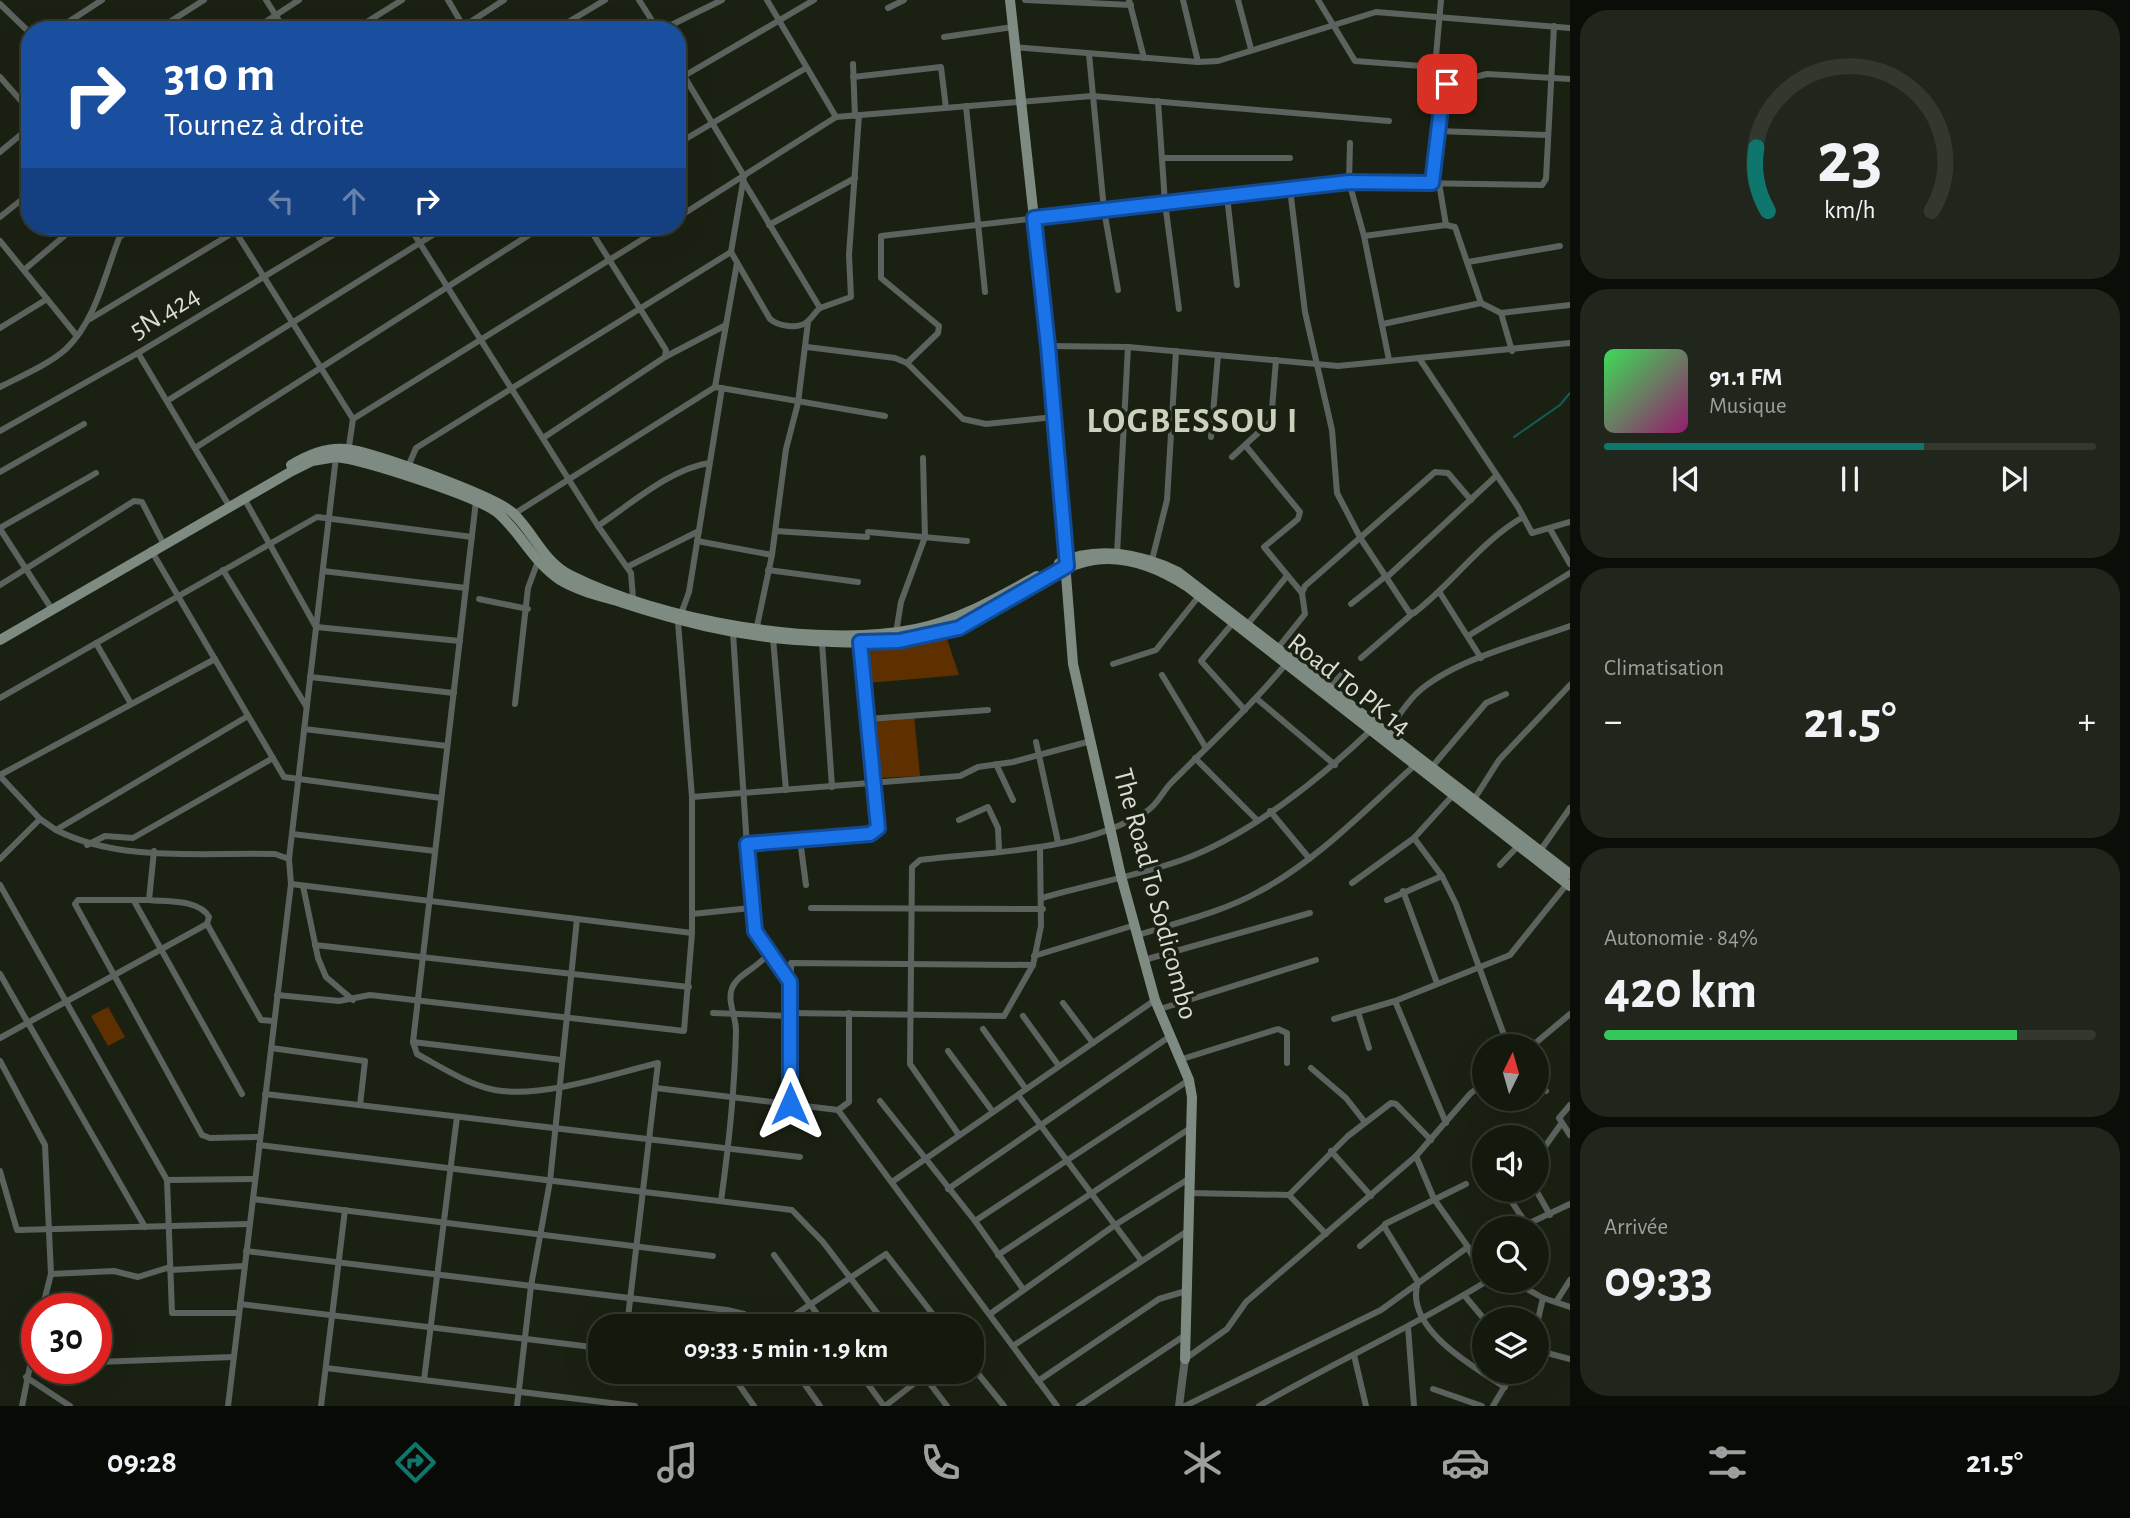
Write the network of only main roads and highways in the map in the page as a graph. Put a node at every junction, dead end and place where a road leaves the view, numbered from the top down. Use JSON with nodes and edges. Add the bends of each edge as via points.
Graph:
{"nodes":[{"id":1,"x":1010,"y":0,"type":"edge"},
{"id":2,"x":348,"y":454,"type":"junction"},
{"id":3,"x":405,"y":473,"type":"junction"},
{"id":4,"x":510,"y":517,"type":"junction"},
{"id":5,"x":152,"y":551,"type":"junction"},
{"id":6,"x":1082,"y":559,"type":"junction"},
{"id":7,"x":1066,"y":563,"type":"junction"},
{"id":8,"x":51,"y":609,"type":"junction"},
{"id":9,"x":680,"y":618,"type":"junction"},
{"id":10,"x":756,"y":633,"type":"junction"},
{"id":11,"x":0,"y":634,"type":"edge"},
{"id":12,"x":0,"y":640,"type":"edge"},
{"id":13,"x":1373,"y":728,"type":"junction"},
{"id":14,"x":1471,"y":803,"type":"junction"},
{"id":15,"x":1568,"y":881,"type":"edge"},
{"id":16,"x":1185,"y":1359,"type":"road end"}],
"edges":[{"from":1,"to":7,"type":"main road","name":"The Road To Sodicombo","via":[[1048,346]]},
{"from":2,"to":3,"type":"main road"},
{"from":2,"to":5,"type":"main road","via":[[312,461]]},
{"from":2,"to":5,"type":"main road","via":[[313,454]]},
{"from":3,"to":4,"type":"main road","via":[[477,499]]},
{"from":3,"to":4,"type":"main road","via":[[483,494]]},
{"from":4,"to":9,"type":"main road","via":[[562,570]]},
{"from":4,"to":9,"type":"main road","via":[[538,561],[570,585]]},
{"from":5,"to":8,"type":"main road"},
{"from":6,"to":7,"type":"main road"},
{"from":6,"to":13,"type":"main road","name":"Road To PK 14","via":[[1149,566],[1199,596]]},
{"from":6,"to":13,"type":"main road","name":"Road To PK 14","via":[[1117,554],[1152,560],[1192,581]]},
{"from":7,"to":10,"type":"main road","via":[[963,614],[896,633]]},
{"from":7,"to":10,"type":"main road","via":[[959,628],[899,641],[860,642],[773,638]]},
{"from":7,"to":16,"type":"main road","name":"The Road To Sodicombo","via":[[1073,664],[1109,830],[1157,1004],[1189,1080],[1192,1127]]},
{"from":8,"to":11,"type":"main road"},
{"from":8,"to":12,"type":"main road"},
{"from":9,"to":10,"type":"main road"},
{"from":9,"to":10,"type":"main road","via":[[733,633]]},
{"from":13,"to":14,"type":"main road","name":"Road To PK 14","via":[[1453,795]]},
{"from":13,"to":14,"type":"main road","name":"Road To PK 14","via":[[1386,733]]},
{"from":14,"to":15,"type":"main road","name":"Road To PK 14","via":[[1518,846]]},
{"from":14,"to":15,"type":"main road","name":"Road To PK 14","via":[[1540,851]]}]}
